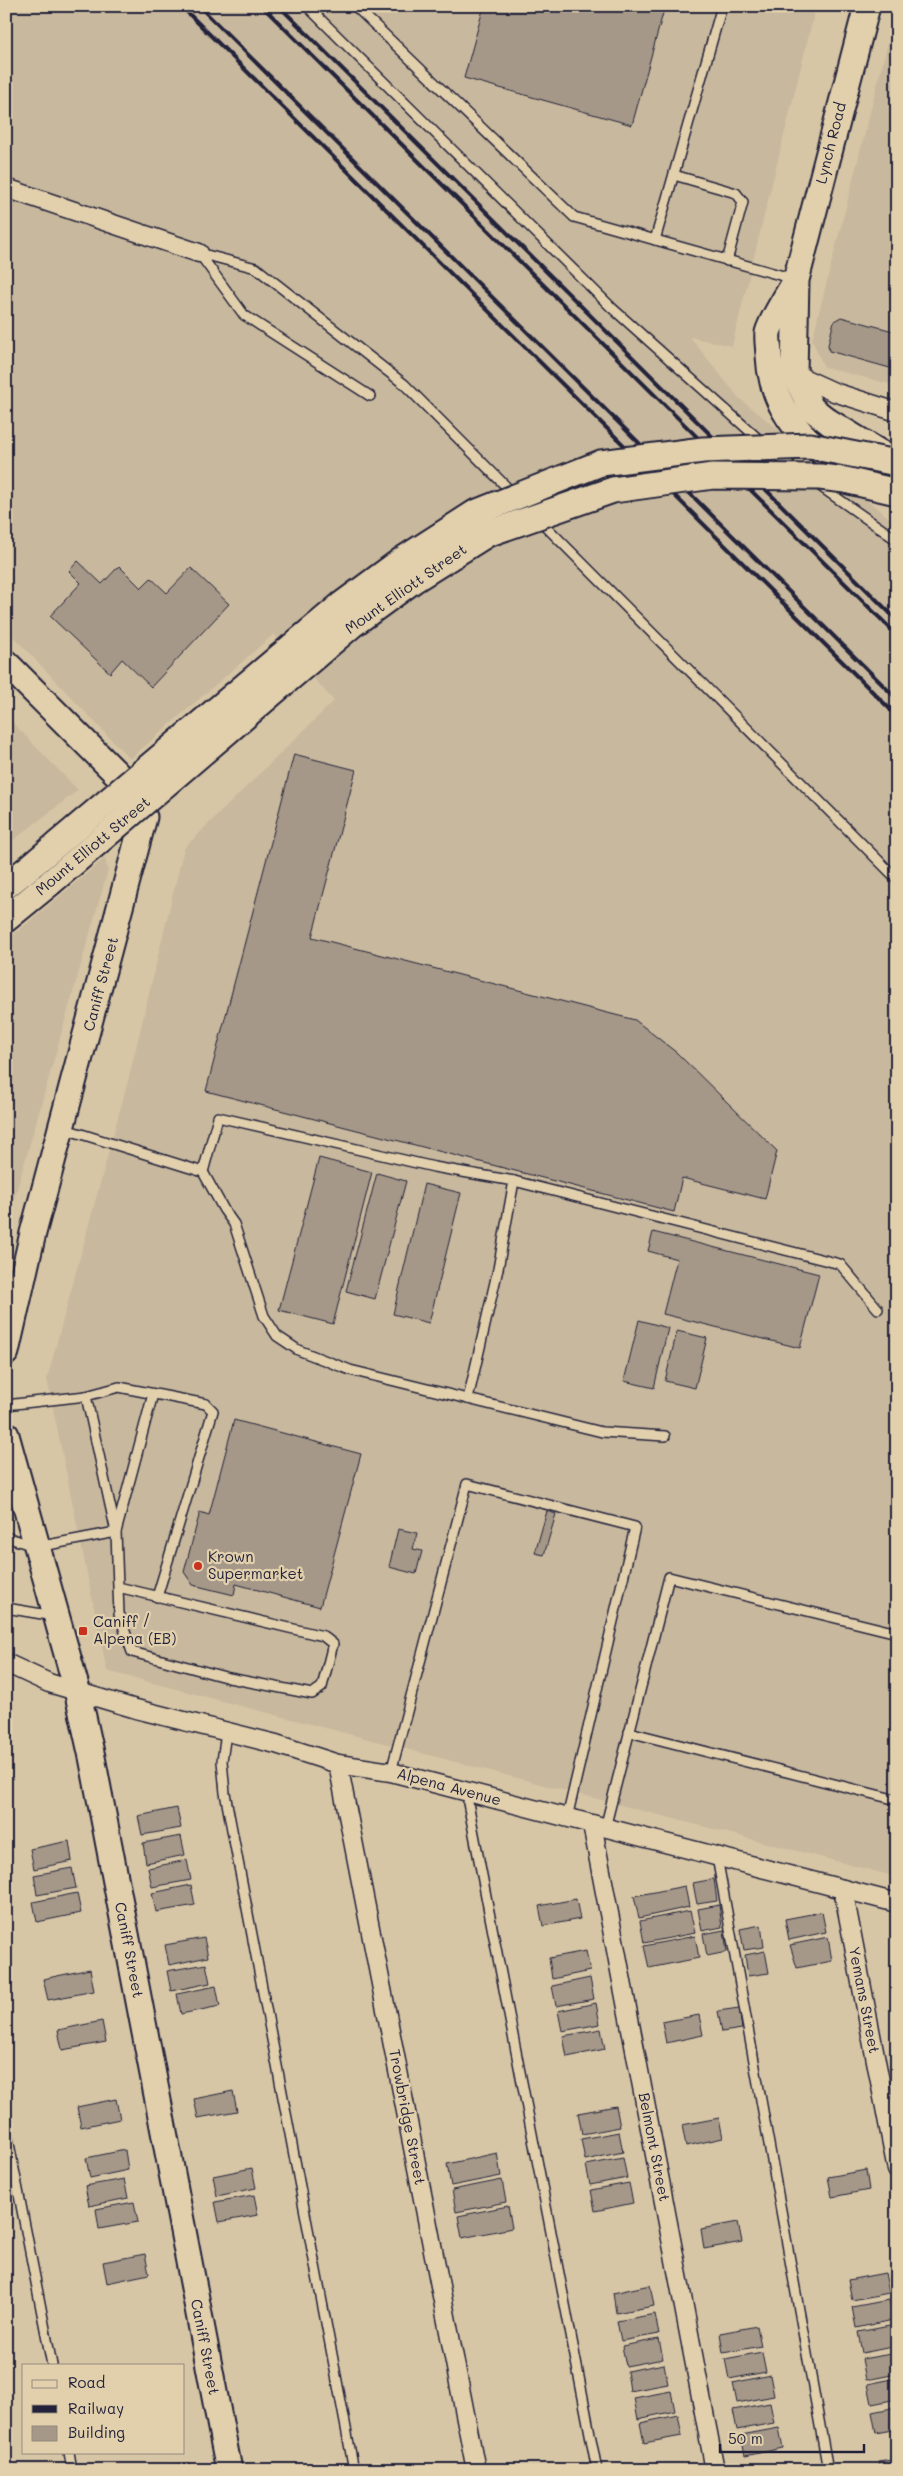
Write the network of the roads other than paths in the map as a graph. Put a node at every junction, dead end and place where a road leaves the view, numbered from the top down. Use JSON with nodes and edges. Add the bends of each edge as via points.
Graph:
{"nodes":[{"id":1,"x":306,"y":6,"type":"edge"},
{"id":2,"x":355,"y":6,"type":"edge"},
{"id":3,"x":722,"y":6,"type":"edge"},
{"id":4,"x":867,"y":6,"type":"edge"},
{"id":5,"x":674,"y":175,"type":"junction"},
{"id":6,"x":9,"y":188,"type":"edge"},
{"id":7,"x":655,"y":240,"type":"junction"},
{"id":8,"x":199,"y":253,"type":"junction"},
{"id":9,"x":727,"y":261,"type":"junction"},
{"id":10,"x":796,"y":280,"type":"junction"},
{"id":11,"x":782,"y":372,"type":"junction"},
{"id":12,"x":370,"y":396,"type":"dead end"},
{"id":13,"x":897,"y":412,"type":"edge"},
{"id":14,"x":897,"y":463,"type":"edge"},
{"id":15,"x":897,"y":492,"type":"edge"},
{"id":16,"x":897,"y":499,"type":"edge"},
{"id":17,"x":897,"y":540,"type":"edge"},
{"id":18,"x":6,"y":663,"type":"edge"},
{"id":19,"x":897,"y":879,"type":"edge"},
{"id":20,"x":6,"y":886,"type":"edge"},
{"id":21,"x":6,"y":919,"type":"edge"},
{"id":22,"x":62,"y":1128,"type":"junction"},
{"id":23,"x":204,"y":1172,"type":"junction"},
{"id":24,"x":514,"y":1181,"type":"junction"},
{"id":25,"x":878,"y":1309,"type":"dead end"},
{"id":26,"x":6,"y":1352,"type":"edge"},
{"id":27,"x":153,"y":1394,"type":"junction"},
{"id":28,"x":86,"y":1396,"type":"junction"},
{"id":29,"x":468,"y":1399,"type":"junction"},
{"id":30,"x":6,"y":1405,"type":"edge"},
{"id":31,"x":6,"y":1435,"type":"edge"},
{"id":32,"x":665,"y":1436,"type":"dead end"},
{"id":33,"x":116,"y":1532,"type":"junction"},
{"id":34,"x":6,"y":1537,"type":"edge"},
{"id":35,"x":37,"y":1547,"type":"junction"},
{"id":36,"x":118,"y":1587,"type":"junction"},
{"id":37,"x":157,"y":1597,"type":"junction"},
{"id":38,"x":6,"y":1608,"type":"edge"},
{"id":39,"x":56,"y":1616,"type":"junction"},
{"id":40,"x":897,"y":1632,"type":"edge"},
{"id":41,"x":6,"y":1663,"type":"edge"},
{"id":42,"x":77,"y":1690,"type":"junction"},
{"id":43,"x":629,"y":1732,"type":"junction"},
{"id":44,"x":226,"y":1733,"type":"junction"},
{"id":45,"x":338,"y":1764,"type":"junction"},
{"id":46,"x":392,"y":1772,"type":"junction"},
{"id":47,"x":470,"y":1793,"type":"junction"},
{"id":48,"x":897,"y":1800,"type":"edge"},
{"id":49,"x":567,"y":1818,"type":"junction"},
{"id":50,"x":599,"y":1826,"type":"junction"},
{"id":51,"x":717,"y":1857,"type":"junction"},
{"id":52,"x":843,"y":1889,"type":"junction"},
{"id":53,"x":897,"y":1903,"type":"edge"},
{"id":54,"x":6,"y":2128,"type":"edge"},
{"id":55,"x":897,"y":2170,"type":"edge"},
{"id":56,"x":52,"y":2364,"type":"edge"},
{"id":57,"x":69,"y":2454,"type":"edge"},
{"id":58,"x":72,"y":2470,"type":"edge"},
{"id":59,"x":228,"y":2470,"type":"edge"},
{"id":60,"x":354,"y":2470,"type":"edge"},
{"id":61,"x":476,"y":2470,"type":"edge"},
{"id":62,"x":597,"y":2470,"type":"edge"},
{"id":63,"x":715,"y":2470,"type":"edge"},
{"id":64,"x":828,"y":2470,"type":"edge"}],
"edges":[{"from":1,"to":17,"type":"lane","via":[[612,308],[784,462]]},
{"from":2,"to":7,"type":"lane","via":[[574,217]]},
{"from":3,"to":5,"type":"lane"},
{"from":4,"to":10,"type":"street","name":"Lynch Road"},
{"from":5,"to":7,"type":"lane"},
{"from":5,"to":9,"type":"lane","via":[[736,193],[743,202]]},
{"from":6,"to":8,"type":"street"},
{"from":7,"to":9,"type":"lane"},
{"from":8,"to":12,"type":"lane","via":[[244,315]]},
{"from":8,"to":19,"type":"lane","via":[[256,268],[404,384]]},
{"from":9,"to":10,"type":"lane"},
{"from":10,"to":11,"type":"street","name":"Lynch Road"},
{"from":11,"to":13,"type":"street"},
{"from":11,"to":14,"type":"street","via":[[811,408]]},
{"from":11,"to":16,"type":"street","via":[[780,402],[794,427],[834,463]]},
{"from":14,"to":20,"type":"street","name":"Mount Elliott Street","bridge":true,"via":[[810,446],[703,450],[601,463],[474,513],[340,605]]},
{"from":15,"to":21,"type":"street","name":"Mount Elliott Street","bridge":true,"via":[[820,477],[714,476],[613,490],[487,534],[414,580],[352,625]]},
{"from":18,"to":22,"type":"street","name":"Caniff Street","via":[[118,775],[144,817]]},
{"from":22,"to":23,"type":"lane"},
{"from":22,"to":26,"type":"street","name":"Caniff Street"},
{"from":23,"to":24,"type":"lane","via":[[218,1117],[434,1167]]},
{"from":23,"to":29,"type":"lane","via":[[234,1224],[254,1292],[277,1336],[298,1350],[350,1370]]},
{"from":24,"to":25,"type":"lane","via":[[840,1264]]},
{"from":24,"to":29,"type":"lane","via":[[498,1269]]},
{"from":27,"to":28,"type":"lane","via":[[120,1387]]},
{"from":27,"to":33,"type":"lane"},
{"from":27,"to":37,"type":"lane","via":[[206,1404],[213,1411]]},
{"from":28,"to":30,"type":"lane"},
{"from":28,"to":33,"type":"lane"},
{"from":29,"to":32,"type":"lane","via":[[602,1432]]},
{"from":31,"to":35,"type":"street","name":"Caniff Street"},
{"from":33,"to":35,"type":"lane"},
{"from":33,"to":36,"type":"lane"},
{"from":34,"to":35,"type":"lane"},
{"from":35,"to":39,"type":"street","name":"Caniff Street"},
{"from":36,"to":37,"type":"lane"},
{"from":36,"to":37,"type":"lane","via":[[119,1614],[132,1652],[229,1678],[312,1694],[322,1687],[333,1644],[323,1636]]},
{"from":38,"to":39,"type":"lane"},
{"from":39,"to":42,"type":"street","name":"Caniff Street"},
{"from":40,"to":43,"type":"lane","via":[[670,1577]]},
{"from":41,"to":42,"type":"street","name":"Alpena Avenue","via":[[49,1683]]},
{"from":42,"to":44,"type":"street","name":"Alpena Avenue"},
{"from":42,"to":59,"type":"street","name":"Caniff Street"},
{"from":43,"to":48,"type":"lane"},
{"from":43,"to":50,"type":"lane"},
{"from":44,"to":45,"type":"street","name":"Alpena Avenue","via":[[276,1744]]},
{"from":44,"to":60,"type":"lane","via":[[222,1761],[224,1794]]},
{"from":45,"to":46,"type":"street","name":"Alpena Avenue"},
{"from":45,"to":61,"type":"street","name":"Trowbridge Street"},
{"from":46,"to":47,"type":"street","name":"Alpena Avenue"},
{"from":46,"to":49,"type":"lane","via":[[467,1484],[590,1514],[635,1526]]},
{"from":47,"to":49,"type":"street","name":"Alpena Avenue"},
{"from":47,"to":62,"type":"lane","via":[[468,1803]]},
{"from":49,"to":50,"type":"street","name":"Alpena Avenue"},
{"from":50,"to":51,"type":"street","name":"Alpena Avenue"},
{"from":50,"to":63,"type":"street","name":"Belmont Street"},
{"from":51,"to":52,"type":"street","name":"Alpena Avenue"},
{"from":51,"to":64,"type":"lane"},
{"from":52,"to":53,"type":"street","name":"Alpena Avenue"},
{"from":52,"to":55,"type":"street","name":"Yemans Street"},
{"from":54,"to":56,"type":"lane"},
{"from":57,"to":58,"type":"lane"}]}
